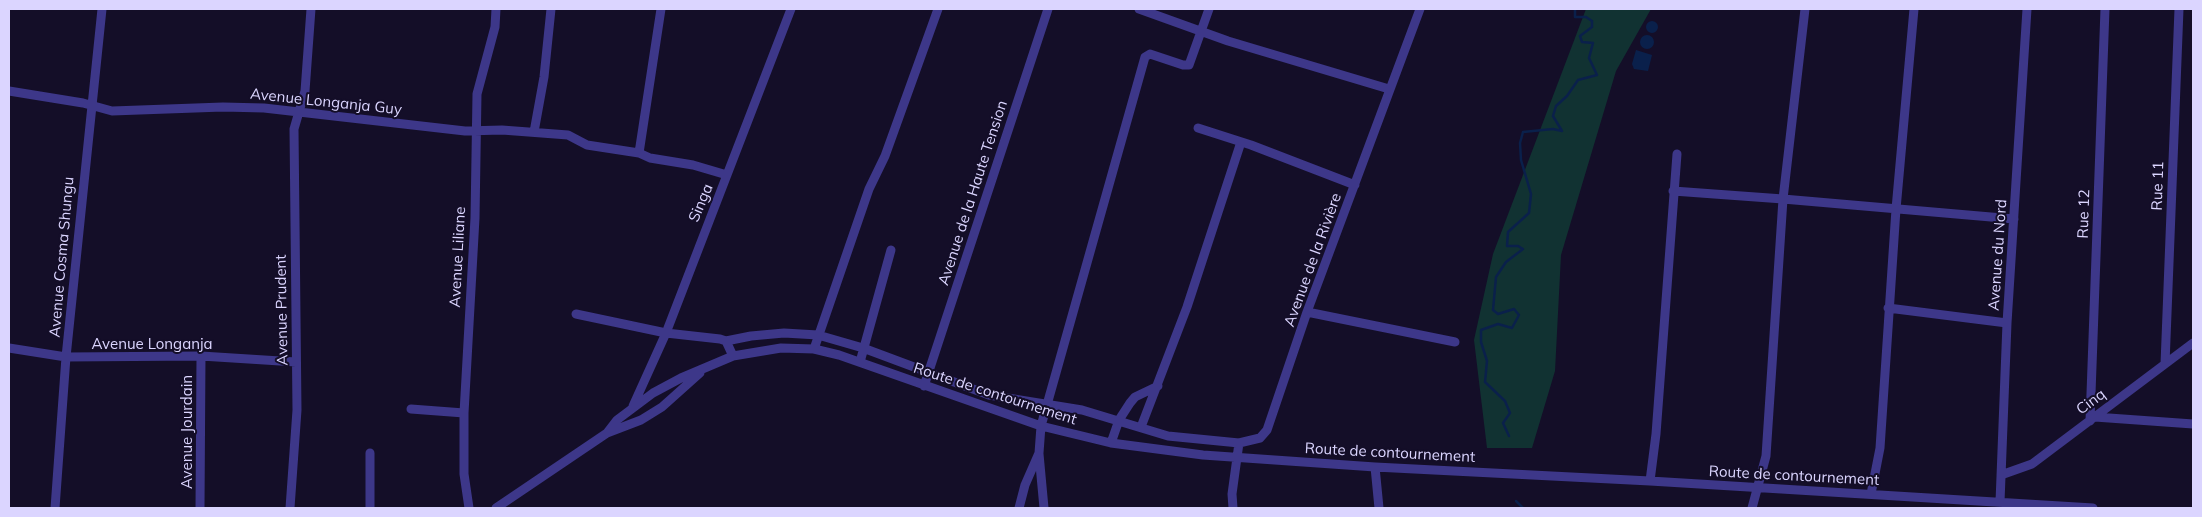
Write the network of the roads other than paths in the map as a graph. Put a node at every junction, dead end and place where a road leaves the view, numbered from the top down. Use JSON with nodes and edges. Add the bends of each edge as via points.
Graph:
{"nodes":[{"id":1,"x":102,"y":9,"type":"edge"},
{"id":2,"x":311,"y":9,"type":"edge"},
{"id":3,"x":496,"y":9,"type":"edge"},
{"id":4,"x":551,"y":9,"type":"edge"},
{"id":5,"x":661,"y":9,"type":"edge"},
{"id":6,"x":791,"y":9,"type":"edge"},
{"id":7,"x":938,"y":9,"type":"edge"},
{"id":8,"x":1048,"y":9,"type":"edge"},
{"id":9,"x":1139,"y":9,"type":"edge"},
{"id":10,"x":1209,"y":9,"type":"edge"},
{"id":11,"x":1420,"y":9,"type":"edge"},
{"id":12,"x":1804,"y":9,"type":"edge"},
{"id":13,"x":1914,"y":9,"type":"edge"},
{"id":14,"x":2027,"y":9,"type":"edge"},
{"id":15,"x":2105,"y":9,"type":"edge"},
{"id":16,"x":2179,"y":9,"type":"edge"},
{"id":17,"x":1202,"y":32,"type":"junction"},
{"id":18,"x":1389,"y":89,"type":"junction"},
{"id":19,"x":9,"y":91,"type":"edge"},
{"id":20,"x":90,"y":105,"type":"junction"},
{"id":21,"x":300,"y":112,"type":"junction"},
{"id":22,"x":1198,"y":128,"type":"dead end"},
{"id":23,"x":476,"y":131,"type":"junction"},
{"id":24,"x":534,"y":132,"type":"junction"},
{"id":25,"x":1242,"y":142,"type":"junction"},
{"id":26,"x":639,"y":153,"type":"junction"},
{"id":27,"x":1676,"y":154,"type":"dead end"},
{"id":28,"x":727,"y":175,"type":"junction"},
{"id":29,"x":1355,"y":185,"type":"junction"},
{"id":30,"x":1674,"y":191,"type":"junction"},
{"id":31,"x":1783,"y":200,"type":"junction"},
{"id":32,"x":1896,"y":209,"type":"junction"},
{"id":33,"x":2014,"y":219,"type":"junction"},
{"id":34,"x":891,"y":250,"type":"dead end"},
{"id":35,"x":1888,"y":308,"type":"junction"},
{"id":36,"x":1307,"y":312,"type":"junction"},
{"id":37,"x":576,"y":314,"type":"dead end"},
{"id":38,"x":2007,"y":323,"type":"junction"},
{"id":39,"x":666,"y":332,"type":"junction"},
{"id":40,"x":818,"y":335,"type":"junction"},
{"id":41,"x":726,"y":342,"type":"junction"},
{"id":42,"x":1455,"y":342,"type":"dead end"},
{"id":43,"x":2193,"y":343,"type":"edge"},
{"id":44,"x":9,"y":348,"type":"edge"},
{"id":45,"x":863,"y":348,"type":"junction"},
{"id":46,"x":814,"y":349,"type":"junction"},
{"id":47,"x":2189,"y":351,"type":"edge"},
{"id":48,"x":201,"y":356,"type":"junction"},
{"id":49,"x":733,"y":356,"type":"junction"},
{"id":50,"x":66,"y":358,"type":"junction"},
{"id":51,"x":296,"y":362,"type":"junction"},
{"id":52,"x":860,"y":362,"type":"junction"},
{"id":53,"x":2165,"y":364,"type":"junction"},
{"id":54,"x":704,"y":369,"type":"junction"},
{"id":55,"x":929,"y":372,"type":"junction"},
{"id":56,"x":924,"y":386,"type":"junction"},
{"id":57,"x":1158,"y":386,"type":"junction"},
{"id":58,"x":633,"y":406,"type":"junction"},
{"id":59,"x":1046,"y":406,"type":"junction"},
{"id":60,"x":412,"y":409,"type":"dead end"},
{"id":61,"x":464,"y":413,"type":"junction"},
{"id":62,"x":2092,"y":419,"type":"junction"},
{"id":63,"x":1119,"y":420,"type":"junction"},
{"id":64,"x":2193,"y":424,"type":"edge"},
{"id":65,"x":1041,"y":426,"type":"junction"},
{"id":66,"x":1141,"y":427,"type":"junction"},
{"id":67,"x":607,"y":433,"type":"junction"},
{"id":68,"x":1112,"y":443,"type":"junction"},
{"id":69,"x":1239,"y":443,"type":"junction"},
{"id":70,"x":370,"y":453,"type":"dead end"},
{"id":71,"x":1039,"y":453,"type":"junction"},
{"id":72,"x":1236,"y":457,"type":"junction"},
{"id":73,"x":1375,"y":467,"type":"junction"},
{"id":74,"x":2001,"y":475,"type":"junction"},
{"id":75,"x":1650,"y":481,"type":"junction"},
{"id":76,"x":1758,"y":487,"type":"junction"},
{"id":77,"x":1871,"y":494,"type":"junction"},
{"id":78,"x":2000,"y":502,"type":"junction"},
{"id":79,"x":1981,"y":505,"type":"edge"},
{"id":80,"x":2049,"y":507,"type":"edge"},
{"id":81,"x":55,"y":508,"type":"edge"},
{"id":82,"x":200,"y":508,"type":"edge"},
{"id":83,"x":290,"y":508,"type":"edge"},
{"id":84,"x":370,"y":508,"type":"edge"},
{"id":85,"x":469,"y":508,"type":"edge"},
{"id":86,"x":496,"y":508,"type":"edge"},
{"id":87,"x":1018,"y":508,"type":"edge"},
{"id":88,"x":1044,"y":508,"type":"edge"},
{"id":89,"x":1233,"y":508,"type":"edge"},
{"id":90,"x":1379,"y":508,"type":"edge"},
{"id":91,"x":1752,"y":508,"type":"edge"},
{"id":92,"x":2093,"y":508,"type":"edge"}],
"edges":[{"from":1,"to":20,"type":"street","name":"Avenue Cosma Shungu"},
{"from":2,"to":21,"type":"street","name":"Avenue Prudent","via":[[306,82]]},
{"from":3,"to":23,"type":"street","name":"Avenue Liliane","via":[[495,27],[477,94]]},
{"from":4,"to":24,"type":"street"},
{"from":5,"to":26,"type":"street"},
{"from":6,"to":28,"type":"street","name":"Singa"},
{"from":7,"to":40,"type":"street","via":[[885,156],[869,189]]},
{"from":8,"to":55,"type":"street","name":"Avenue de la Haute Tension"},
{"from":9,"to":17,"type":"street"},
{"from":10,"to":17,"type":"street"},
{"from":11,"to":18,"type":"street","name":"Avenue de la Rivière"},
{"from":12,"to":31,"type":"street"},
{"from":13,"to":32,"type":"street"},
{"from":14,"to":33,"type":"street","name":"Avenue du Nord"},
{"from":15,"to":62,"type":"street","name":"Rue 12"},
{"from":16,"to":53,"type":"street","name":"Rue 11"},
{"from":17,"to":18,"type":"street"},
{"from":17,"to":59,"type":"street","via":[[1187,66],[1150,54],[1145,58]]},
{"from":18,"to":29,"type":"street","name":"Avenue de la Rivière"},
{"from":19,"to":20,"type":"street","name":"Avenue Longanja Guy"},
{"from":20,"to":21,"type":"street","name":"Avenue Longanja Guy","via":[[120,112],[223,107]]},
{"from":20,"to":50,"type":"street","name":"Avenue Cosma Shungu"},
{"from":21,"to":23,"type":"street","name":"Avenue Longanja Guy"},
{"from":21,"to":51,"type":"street","name":"Avenue Prudent","via":[[294,129]]},
{"from":22,"to":25,"type":"street"},
{"from":23,"to":24,"type":"street","name":"Avenue Longanja Guy"},
{"from":23,"to":61,"type":"street","name":"Avenue Liliane","via":[[475,218]]},
{"from":24,"to":26,"type":"street","name":"Avenue Longanja Guy","via":[[568,135],[587,145]]},
{"from":25,"to":29,"type":"street"},
{"from":25,"to":57,"type":"street"},
{"from":26,"to":28,"type":"street","name":"Avenue Longanja Guy"},
{"from":27,"to":30,"type":"street"},
{"from":28,"to":39,"type":"street","name":"Singa"},
{"from":29,"to":36,"type":"street","name":"Avenue de la Rivière"},
{"from":30,"to":31,"type":"street"},
{"from":30,"to":75,"type":"street"},
{"from":31,"to":32,"type":"street"},
{"from":31,"to":76,"type":"street","via":[[1766,456]]},
{"from":32,"to":33,"type":"street"},
{"from":32,"to":35,"type":"street"},
{"from":33,"to":38,"type":"street","name":"Avenue du Nord"},
{"from":34,"to":45,"type":"street"},
{"from":35,"to":38,"type":"street"},
{"from":35,"to":77,"type":"street","via":[[1880,448]]},
{"from":36,"to":42,"type":"street"},
{"from":36,"to":69,"type":"street","name":"Avenue de la Rivière","via":[[1267,430],[1260,438]]},
{"from":37,"to":39,"type":"street"},
{"from":38,"to":74,"type":"street","name":"Avenue du Nord"},
{"from":39,"to":41,"type":"street"},
{"from":39,"to":58,"type":"street","name":"Singa"},
{"from":40,"to":41,"type":"street","via":[[784,333]]},
{"from":40,"to":45,"type":"street"},
{"from":40,"to":46,"type":"street"},
{"from":41,"to":49,"type":"street"},
{"from":43,"to":47,"type":"street","name":"Cinq"},
{"from":44,"to":50,"type":"street","name":"Avenue Longanja"},
{"from":45,"to":52,"type":"street"},
{"from":45,"to":55,"type":"street"},
{"from":46,"to":49,"type":"street","name":"Route de contournement","via":[[781,348]]},
{"from":46,"to":52,"type":"street","name":"Route de contournement"},
{"from":47,"to":53,"type":"street","name":"Cinq"},
{"from":48,"to":50,"type":"street","name":"Avenue Longanja"},
{"from":48,"to":51,"type":"street","name":"Avenue Longanja"},
{"from":48,"to":82,"type":"street","name":"Avenue Jourdain"},
{"from":49,"to":54,"type":"street","name":"Route de contournement"},
{"from":50,"to":81,"type":"street","name":"Avenue Cosma Shungu"},
{"from":51,"to":83,"type":"street","name":"Avenue Prudent","via":[[297,410]]},
{"from":52,"to":56,"type":"street","name":"Route de contournement"},
{"from":53,"to":62,"type":"street","name":"Cinq"},
{"from":54,"to":58,"type":"street","name":"Route de contournement"},
{"from":54,"to":67,"type":"street","name":"Route de contournement","via":[[662,407],[641,420]]},
{"from":55,"to":56,"type":"street","name":"Avenue de la Haute Tension"},
{"from":55,"to":59,"type":"street","via":[[989,395]]},
{"from":56,"to":65,"type":"street","name":"Route de contournement"},
{"from":57,"to":63,"type":"street","via":[[1135,397]]},
{"from":57,"to":66,"type":"street"},
{"from":58,"to":67,"type":"street","name":"Route de contournement","via":[[616,420]]},
{"from":59,"to":63,"type":"street","via":[[1082,410]]},
{"from":59,"to":65,"type":"street"},
{"from":60,"to":61,"type":"street"},
{"from":61,"to":85,"type":"street","name":"Avenue Liliane","via":[[464,474]]},
{"from":62,"to":64,"type":"street"},
{"from":62,"to":74,"type":"street","name":"Cinq","via":[[2032,464]]},
{"from":63,"to":66,"type":"street"},
{"from":63,"to":68,"type":"street"},
{"from":65,"to":68,"type":"street","name":"Route de contournement"},
{"from":65,"to":71,"type":"street"},
{"from":66,"to":69,"type":"street","via":[[1168,436]]},
{"from":67,"to":86,"type":"street","name":"Route de contournement"},
{"from":68,"to":72,"type":"street","name":"Route de contournement"},
{"from":69,"to":72,"type":"street"},
{"from":70,"to":84,"type":"street"},
{"from":71,"to":87,"type":"street"},
{"from":71,"to":88,"type":"street"},
{"from":72,"to":73,"type":"street","name":"Route de contournement"},
{"from":72,"to":89,"type":"street"},
{"from":73,"to":75,"type":"street","name":"Route de contournement"},
{"from":73,"to":90,"type":"street"},
{"from":74,"to":78,"type":"street","name":"Avenue du Nord"},
{"from":75,"to":76,"type":"street","name":"Route de contournement"},
{"from":76,"to":77,"type":"street","name":"Route de contournement"},
{"from":76,"to":91,"type":"street"},
{"from":77,"to":79,"type":"street","name":"Route de contournement"},
{"from":78,"to":79,"type":"street","name":"Route de contournement"},
{"from":78,"to":80,"type":"street","name":"Route de contournement"},
{"from":80,"to":92,"type":"street","name":"Route de contournement"}]}
